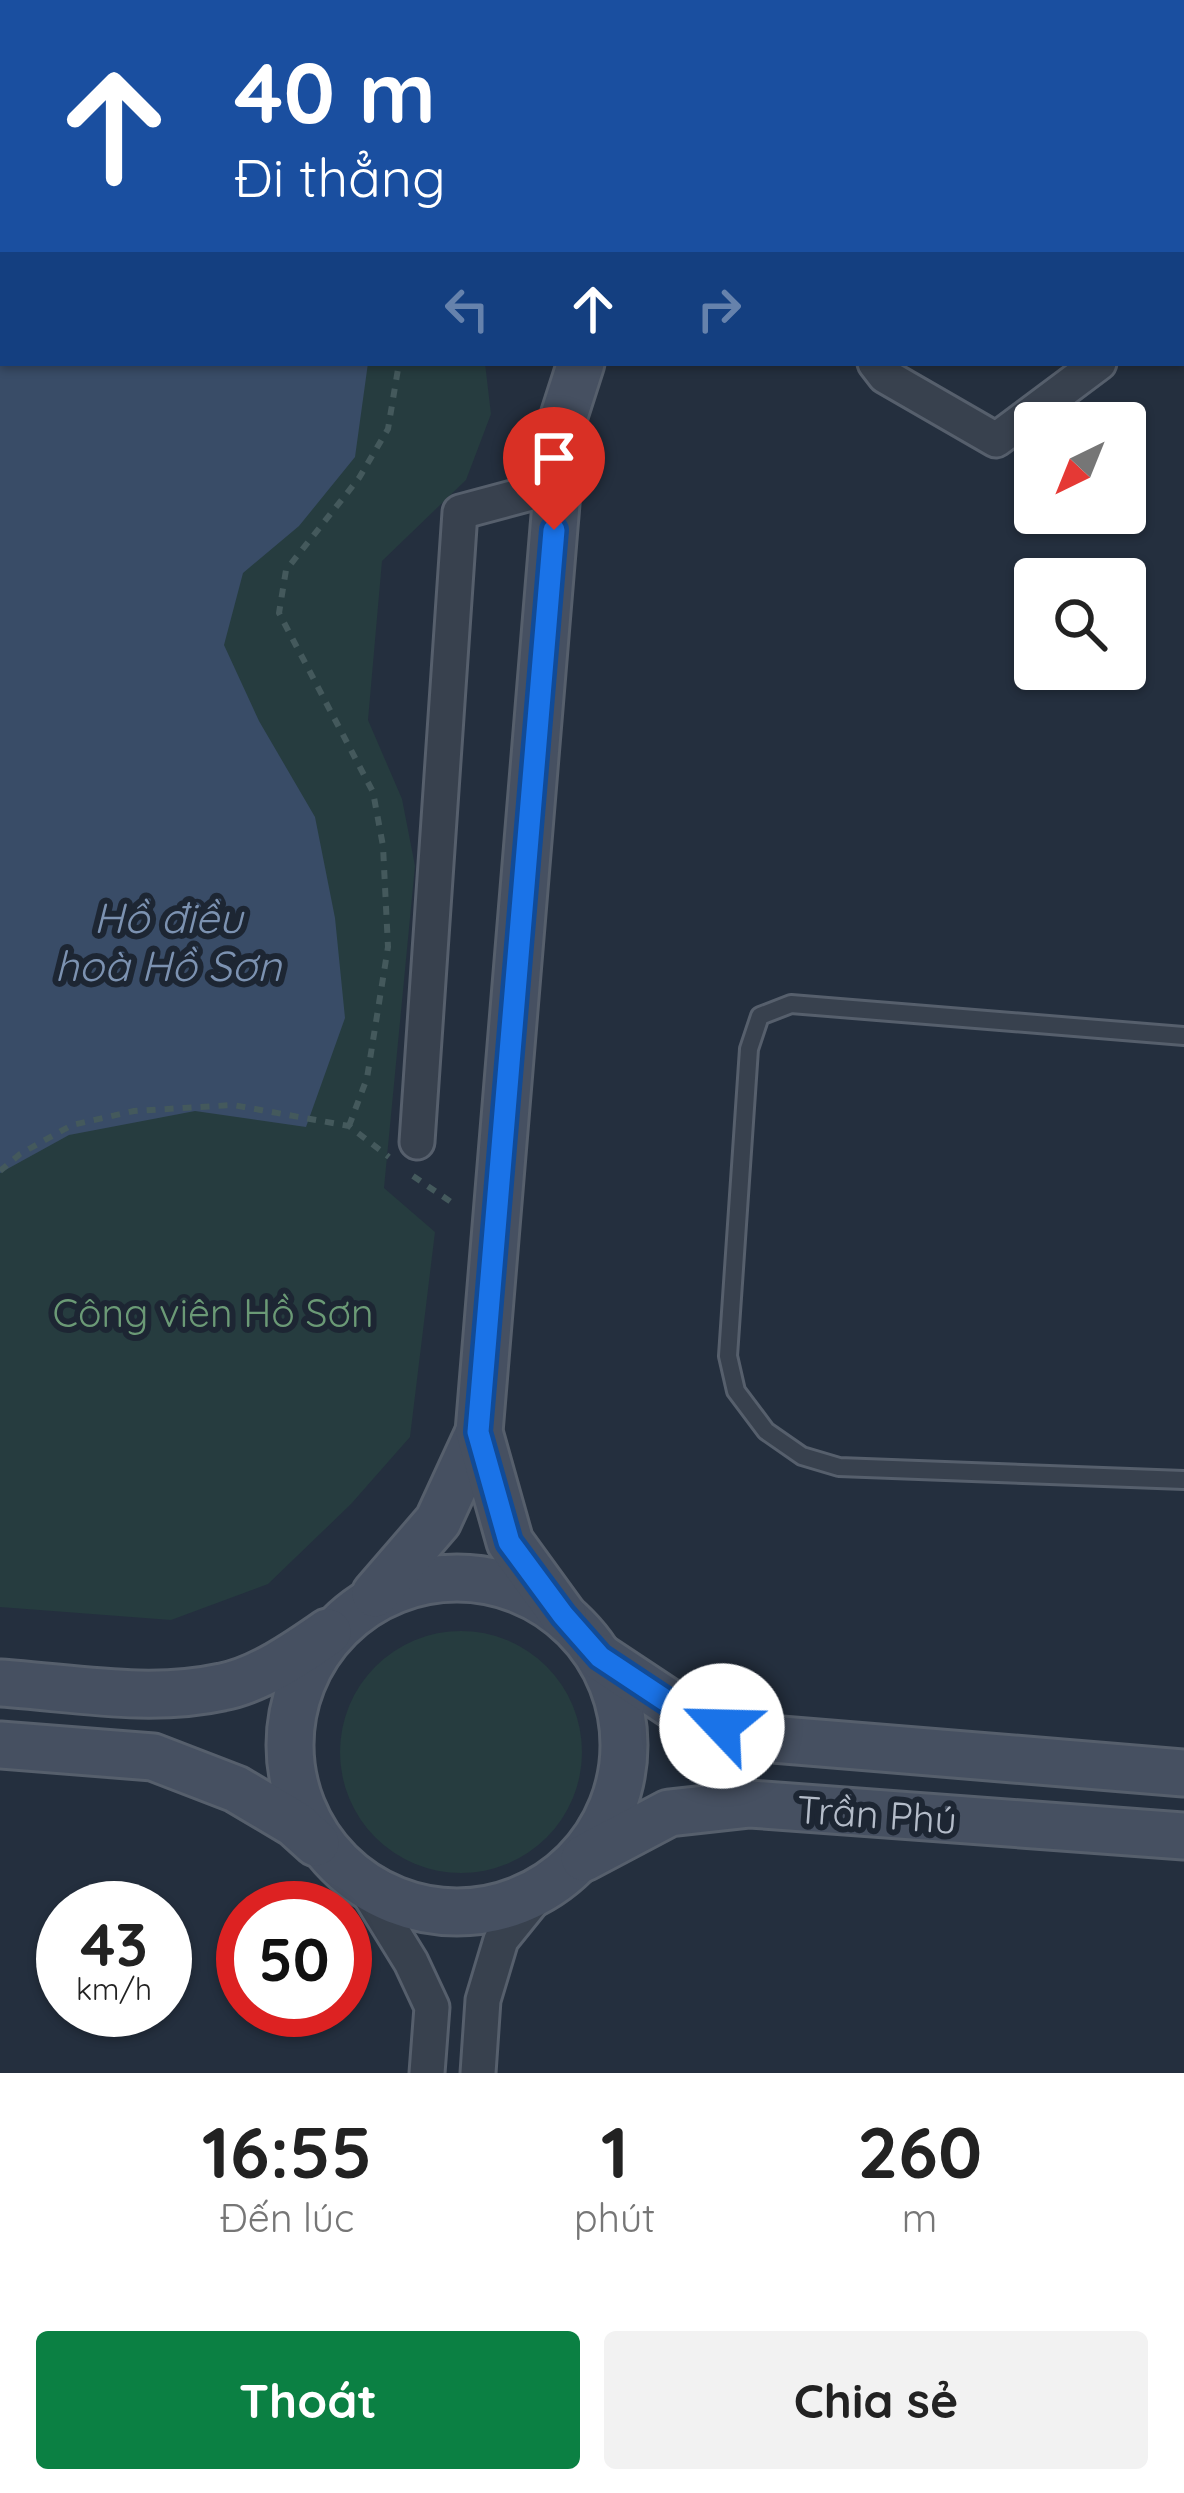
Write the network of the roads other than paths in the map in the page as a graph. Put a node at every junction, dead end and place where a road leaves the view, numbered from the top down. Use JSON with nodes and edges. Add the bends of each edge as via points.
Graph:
{"nodes":[{"id":1,"x":555,"y":366,"type":"edge"},
{"id":2,"x":580,"y":366,"type":"edge"},
{"id":3,"x":877,"y":366,"type":"edge"},
{"id":4,"x":1095,"y":366,"type":"edge"},
{"id":5,"x":563,"y":419,"type":"junction"},
{"id":6,"x":557,"y":486,"type":"junction"},
{"id":7,"x":1184,"y":1036,"type":"edge"},
{"id":8,"x":417,"y":1142,"type":"dead end"},
{"id":9,"x":478,"y":1432,"type":"junction"},
{"id":10,"x":1184,"y":1480,"type":"edge"},
{"id":11,"x":354,"y":1612,"type":"junction"},
{"id":12,"x":563,"y":1615,"type":"junction"},
{"id":13,"x":600,"y":1657,"type":"junction"},
{"id":14,"x":0,"y":1682,"type":"edge"},
{"id":15,"x":0,"y":1745,"type":"edge"},
{"id":16,"x":1184,"y":1773,"type":"edge"},
{"id":17,"x":1184,"y":1836,"type":"edge"},
{"id":18,"x":581,"y":1860,"type":"junction"},
{"id":19,"x":349,"y":1872,"type":"junction"},
{"id":20,"x":539,"y":1893,"type":"junction"},
{"id":21,"x":427,"y":2073,"type":"edge"},
{"id":22,"x":478,"y":2073,"type":"edge"}],
"edges":[{"from":1,"to":5,"type":"street"},
{"from":2,"to":5,"type":"main road"},
{"from":3,"to":4,"type":"street","via":[[996,440]]},
{"from":5,"to":6,"type":"main road"},
{"from":6,"to":8,"type":"street","via":[[460,512]]},
{"from":6,"to":9,"type":"main road"},
{"from":7,"to":10,"type":"lane","via":[[791,1004],[760,1016],[749,1048],[728,1356],[736,1391],[766,1431],[802,1456],[839,1467]]},
{"from":9,"to":11,"type":"main road","via":[[438,1521]]},
{"from":9,"to":12,"type":"main road","via":[[509,1542]]},
{"from":11,"to":12,"type":"main road","name":"Trần Phú","via":[[416,1582],[468,1577],[518,1588]]},
{"from":11,"to":14,"type":"main road","name":"Trần Phú","via":[[289,1659],[225,1687],[151,1695]]},
{"from":11,"to":19,"type":"main road","via":[[318,1650],[297,1692],[289,1738],[294,1786],[312,1829]]},
{"from":12,"to":13,"type":"main road","name":"Trần Phú"},
{"from":13,"to":16,"type":"main road","name":"Trần Phú","via":[[686,1714],[759,1738]]},
{"from":13,"to":18,"type":"main road","name":"Trần Phú","via":[[621,1707],[625,1762],[611,1814]]},
{"from":15,"to":19,"type":"main road","name":"Trần Phú","via":[[153,1757],[236,1789],[295,1824]]},
{"from":17,"to":18,"type":"main road","name":"Trần Phú","via":[[750,1804],[669,1813]]},
{"from":18,"to":20,"type":"main road","name":"Trần Phú"},
{"from":19,"to":20,"type":"main road","name":"Trần Phú","via":[[405,1905],[450,1913],[496,1909]]},
{"from":19,"to":21,"type":"street","via":[[432,2007]]},
{"from":20,"to":22,"type":"street","via":[[501,1940],[483,2000]]}]}
